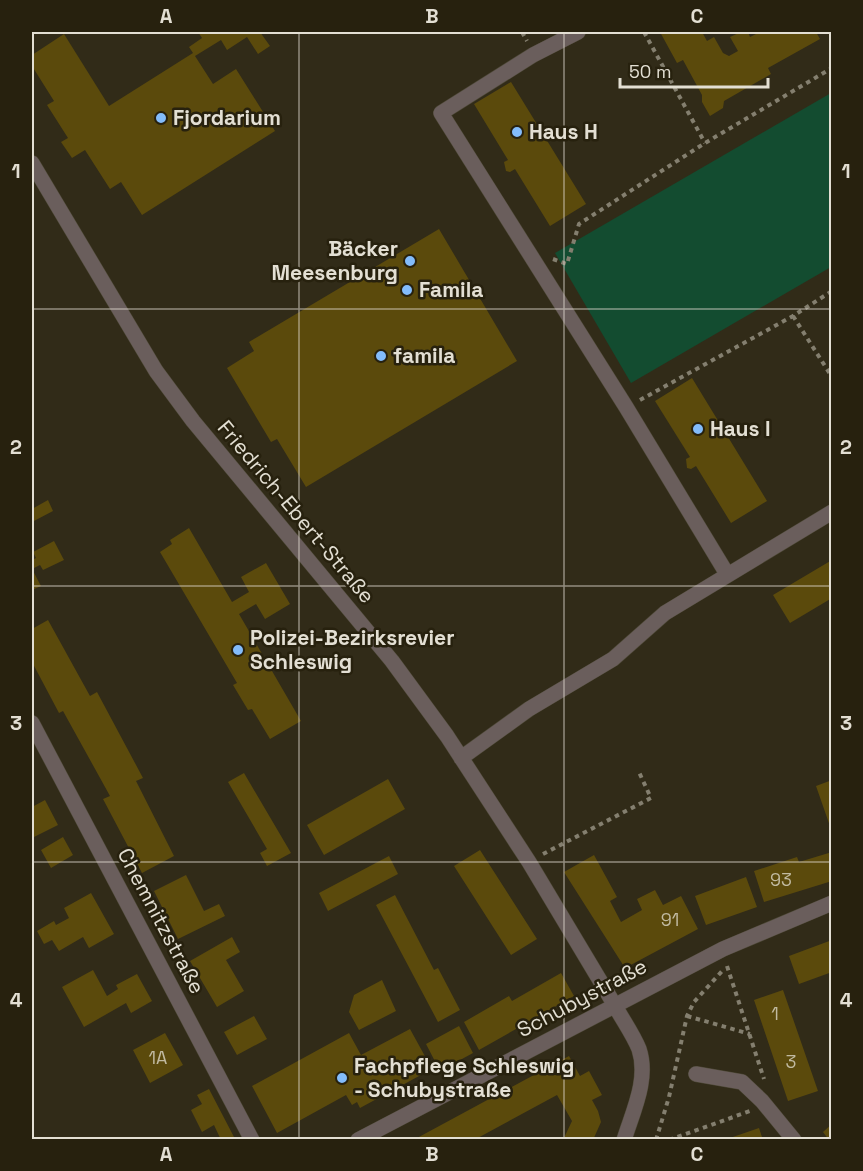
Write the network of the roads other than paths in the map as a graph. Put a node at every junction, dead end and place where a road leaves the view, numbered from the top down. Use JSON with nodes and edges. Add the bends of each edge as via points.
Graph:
{"nodes":[{"id":1,"x":578,"y":32,"type":"edge"},
{"id":2,"x":32,"y":163,"type":"edge"},
{"id":3,"x":831,"y":512,"type":"edge"},
{"id":4,"x":727,"y":574,"type":"junction"},
{"id":5,"x":32,"y":723,"type":"edge"},
{"id":6,"x":461,"y":758,"type":"junction"},
{"id":7,"x":831,"y":903,"type":"edge"},
{"id":8,"x":614,"y":1004,"type":"junction"},
{"id":9,"x":696,"y":1074,"type":"dead end"},
{"id":10,"x":252,"y":1140,"type":"edge"},
{"id":11,"x":358,"y":1140,"type":"edge"},
{"id":12,"x":624,"y":1140,"type":"edge"},
{"id":13,"x":794,"y":1140,"type":"edge"}],
"edges":[{"from":1,"to":4,"type":"street","via":[[533,55],[441,113]]},
{"from":2,"to":6,"type":"street","name":"Friedrich-Ebert-Straße","via":[[171,393],[392,661]]},
{"from":3,"to":4,"type":"street"},
{"from":4,"to":6,"type":"street","via":[[665,613],[613,659],[529,709]]},
{"from":5,"to":10,"type":"street","name":"Chemnitzstraße"},
{"from":6,"to":8,"type":"street","name":"Friedrich-Ebert-Straße"},
{"from":7,"to":8,"type":"street","name":"Schubystraße","via":[[723,949]]},
{"from":8,"to":11,"type":"street","name":"Schubystraße"},
{"from":8,"to":12,"type":"street","name":"Friedrich-Ebert-Straße","via":[[639,1049],[642,1067],[641,1086]]},
{"from":9,"to":13,"type":"street","via":[[742,1082]]}]}
